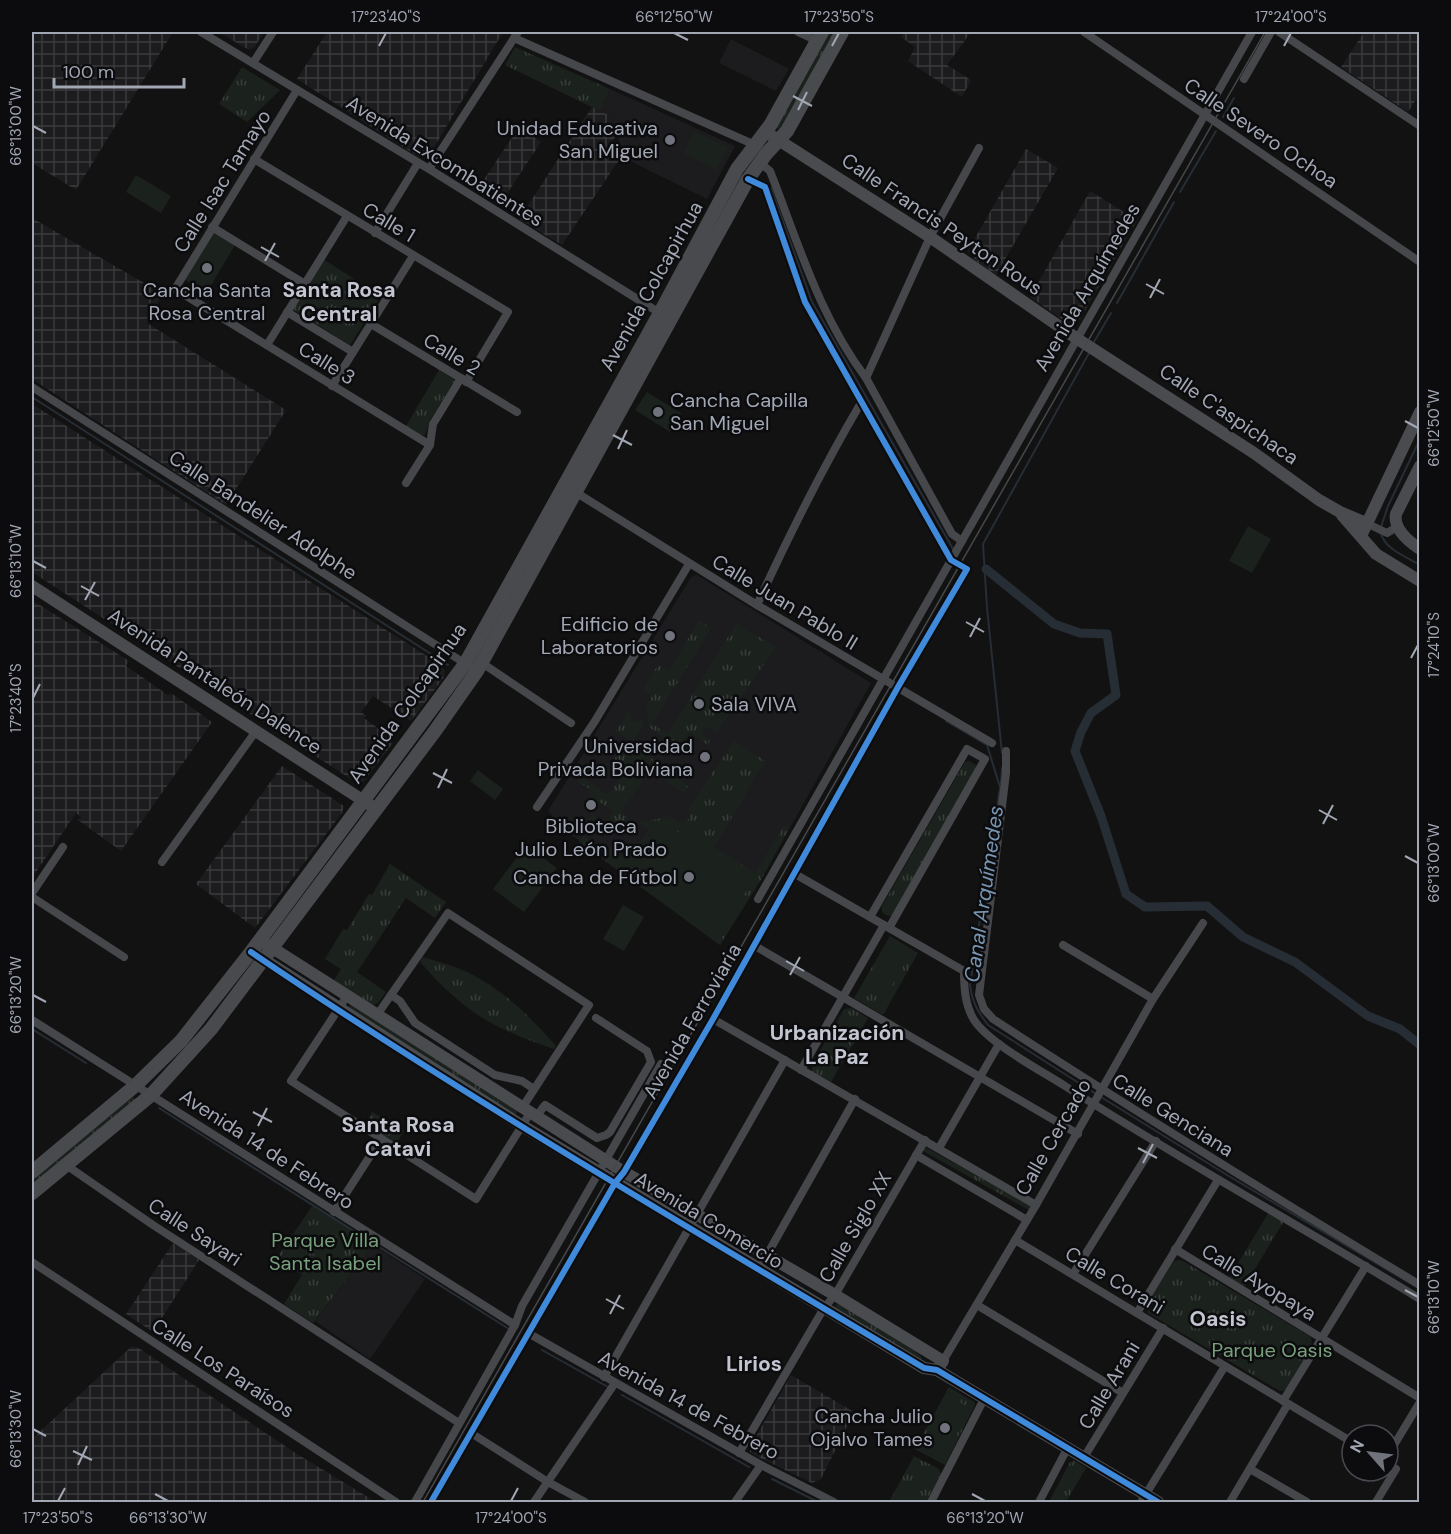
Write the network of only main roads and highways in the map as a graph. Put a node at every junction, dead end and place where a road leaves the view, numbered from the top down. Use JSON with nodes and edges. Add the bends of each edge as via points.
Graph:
{"nodes":[{"id":1,"x":842,"y":32,"type":"edge"},
{"id":2,"x":818,"y":35,"type":"edge"},
{"id":3,"x":666,"y":316,"type":"junction"},
{"id":4,"x":32,"y":1172,"type":"edge"},
{"id":5,"x":32,"y":1193,"type":"edge"}],
"edges":[{"from":1,"to":3,"type":"main road","name":"Avenida Colcapirhua","via":[[780,140],[759,162]]},
{"from":2,"to":3,"type":"main road","name":"Avenida Colcapirhua","via":[[766,132],[737,169]]},
{"from":3,"to":4,"type":"main road","name":"Avenida Colcapirhua","via":[[563,485],[465,664],[181,1041],[136,1085]]},
{"from":3,"to":5,"type":"main road","name":"Avenida Colcapirhua","via":[[577,493],[480,667],[211,1029],[151,1095]]}]}
